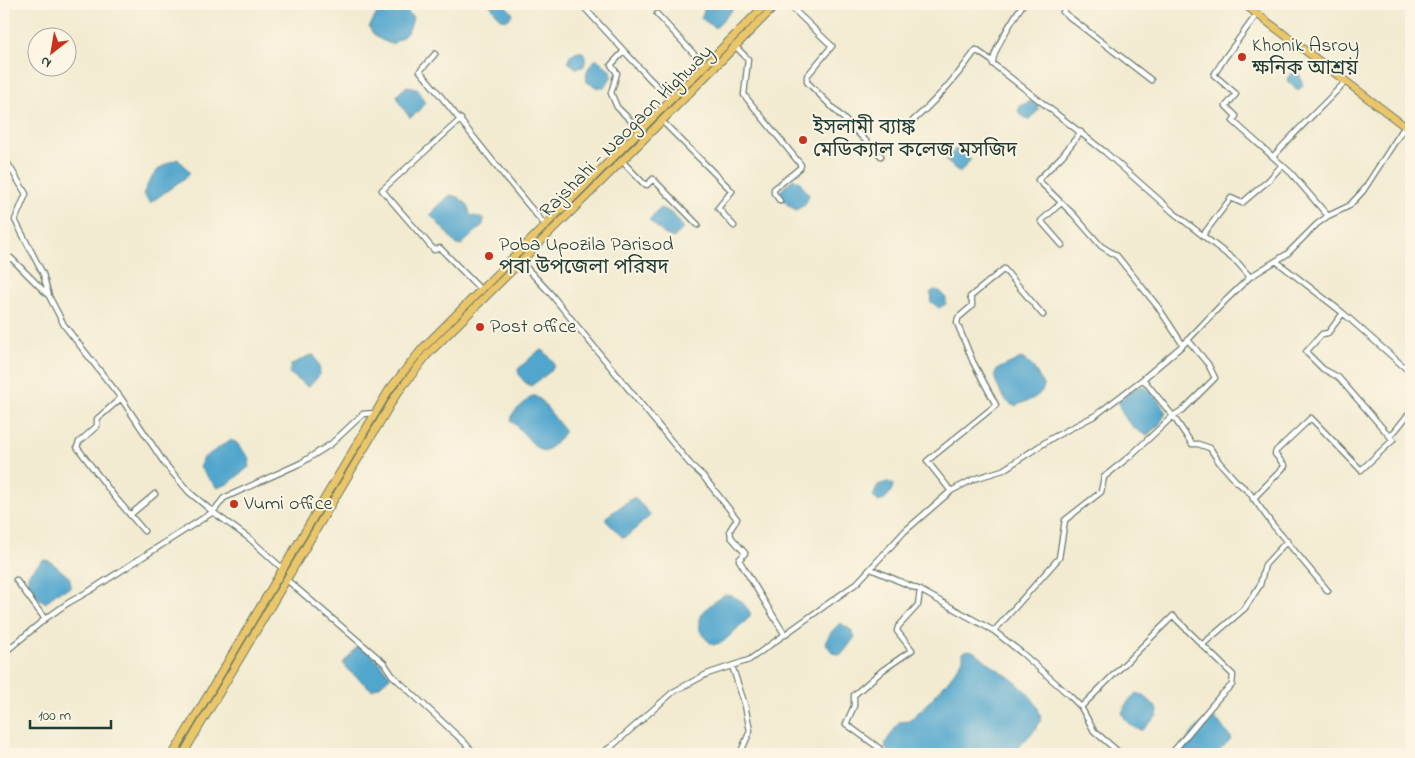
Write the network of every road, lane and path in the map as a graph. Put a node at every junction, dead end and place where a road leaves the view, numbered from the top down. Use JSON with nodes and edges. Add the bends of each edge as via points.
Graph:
{"nodes":[{"id":1,"x":581,"y":4,"type":"edge"},
{"id":2,"x":766,"y":4,"type":"edge"},
{"id":3,"x":777,"y":4,"type":"edge"},
{"id":4,"x":788,"y":4,"type":"edge"},
{"id":5,"x":1023,"y":4,"type":"edge"},
{"id":6,"x":1068,"y":4,"type":"edge"},
{"id":7,"x":1244,"y":4,"type":"edge"},
{"id":8,"x":657,"y":14,"type":"dead end"},
{"id":9,"x":1257,"y":14,"type":"junction"},
{"id":10,"x":732,"y":44,"type":"junction"},
{"id":11,"x":624,"y":51,"type":"junction"},
{"id":12,"x":435,"y":54,"type":"dead end"},
{"id":13,"x":992,"y":61,"type":"junction"},
{"id":14,"x":704,"y":66,"type":"junction"},
{"id":15,"x":1151,"y":80,"type":"dead end"},
{"id":16,"x":1346,"y":81,"type":"junction"},
{"id":17,"x":672,"y":100,"type":"junction"},
{"id":18,"x":461,"y":119,"type":"junction"},
{"id":19,"x":662,"y":120,"type":"junction"},
{"id":20,"x":907,"y":126,"type":"dead end"},
{"id":21,"x":1408,"y":128,"type":"edge"},
{"id":22,"x":641,"y":131,"type":"junction"},
{"id":23,"x":1081,"y":132,"type":"junction"},
{"id":24,"x":880,"y":156,"type":"dead end"},
{"id":25,"x":4,"y":157,"type":"edge"},
{"id":26,"x":1273,"y":157,"type":"junction"},
{"id":27,"x":622,"y":162,"type":"junction"},
{"id":28,"x":1282,"y":165,"type":"junction"},
{"id":29,"x":780,"y":201,"type":"dead end"},
{"id":30,"x":1061,"y":203,"type":"junction"},
{"id":31,"x":1328,"y":216,"type":"junction"},
{"id":32,"x":698,"y":225,"type":"dead end"},
{"id":33,"x":546,"y":226,"type":"junction"},
{"id":34,"x":734,"y":226,"type":"dead end"},
{"id":35,"x":1203,"y":235,"type":"junction"},
{"id":36,"x":1062,"y":245,"type":"dead end"},
{"id":37,"x":4,"y":256,"type":"edge"},
{"id":38,"x":1276,"y":261,"type":"junction"},
{"id":39,"x":521,"y":262,"type":"junction"},
{"id":40,"x":1250,"y":278,"type":"junction"},
{"id":41,"x":484,"y":293,"type":"junction"},
{"id":42,"x":49,"y":296,"type":"junction"},
{"id":43,"x":1343,"y":312,"type":"junction"},
{"id":44,"x":1043,"y":315,"type":"dead end"},
{"id":45,"x":1188,"y":340,"type":"junction"},
{"id":46,"x":1183,"y":345,"type":"junction"},
{"id":47,"x":1411,"y":373,"type":"edge"},
{"id":48,"x":1143,"y":379,"type":"junction"},
{"id":49,"x":121,"y":398,"type":"junction"},
{"id":50,"x":1411,"y":411,"type":"edge"},
{"id":51,"x":375,"y":412,"type":"junction"},
{"id":52,"x":1174,"y":416,"type":"junction"},
{"id":53,"x":1390,"y":436,"type":"junction"},
{"id":54,"x":951,"y":491,"type":"junction"},
{"id":55,"x":155,"y":494,"type":"dead end"},
{"id":56,"x":1253,"y":499,"type":"junction"},
{"id":57,"x":214,"y":512,"type":"junction"},
{"id":58,"x":130,"y":515,"type":"junction"},
{"id":59,"x":312,"y":521,"type":"junction"},
{"id":60,"x":319,"y":525,"type":"junction"},
{"id":61,"x":144,"y":531,"type":"dead end"},
{"id":62,"x":1287,"y":541,"type":"junction"},
{"id":63,"x":871,"y":569,"type":"junction"},
{"id":64,"x":284,"y":570,"type":"junction"},
{"id":65,"x":16,"y":580,"type":"dead end"},
{"id":66,"x":287,"y":580,"type":"junction"},
{"id":67,"x":920,"y":590,"type":"junction"},
{"id":68,"x":1328,"y":591,"type":"dead end"},
{"id":69,"x":255,"y":618,"type":"junction"},
{"id":70,"x":45,"y":619,"type":"junction"},
{"id":71,"x":262,"y":622,"type":"junction"},
{"id":72,"x":994,"y":631,"type":"junction"},
{"id":73,"x":785,"y":635,"type":"junction"},
{"id":74,"x":1202,"y":644,"type":"junction"},
{"id":75,"x":4,"y":653,"type":"edge"},
{"id":76,"x":732,"y":666,"type":"junction"},
{"id":77,"x":1081,"y":707,"type":"junction"},
{"id":78,"x":879,"y":748,"type":"dead end"},
{"id":79,"x":173,"y":754,"type":"edge"},
{"id":80,"x":183,"y":754,"type":"edge"},
{"id":81,"x":474,"y":754,"type":"edge"},
{"id":82,"x":600,"y":754,"type":"edge"},
{"id":83,"x":740,"y":754,"type":"edge"},
{"id":84,"x":1120,"y":754,"type":"edge"},
{"id":85,"x":1171,"y":754,"type":"edge"}],
"edges":[{"from":1,"to":11,"type":"street"},
{"from":2,"to":10,"type":"main road","name":"Rajshahi - Naogaon Highway"},
{"from":3,"to":10,"type":"main road","name":"Rajshahi - Naogaon Highway"},
{"from":4,"to":24,"type":"street","via":[[832,46],[806,76],[807,82]]},
{"from":5,"to":13,"type":"street"},
{"from":6,"to":15,"type":"street","via":[[1063,12]]},
{"from":7,"to":9,"type":"main road"},
{"from":8,"to":14,"type":"street"},
{"from":9,"to":16,"type":"main road"},
{"from":9,"to":26,"type":"street","via":[[1214,75],[1236,94],[1226,106],[1236,116],[1233,121]]},
{"from":10,"to":14,"type":"main road","name":"Rajshahi - Naogaon Highway"},
{"from":10,"to":19,"type":"main road","name":"Rajshahi - Naogaon Highway"},
{"from":10,"to":29,"type":"street","via":[[748,59],[744,95],[801,165],[774,189]]},
{"from":11,"to":17,"type":"street"},
{"from":11,"to":22,"type":"street","via":[[611,65],[617,73],[610,93],[617,107]]},
{"from":12,"to":18,"type":"street","via":[[420,71]]},
{"from":13,"to":20,"type":"street","via":[[976,50],[964,67]]},
{"from":13,"to":23,"type":"street"},
{"from":14,"to":17,"type":"main road","name":"Rajshahi - Naogaon Highway"},
{"from":16,"to":21,"type":"main road"},
{"from":16,"to":26,"type":"street"},
{"from":17,"to":22,"type":"main road","name":"Rajshahi - Naogaon Highway"},
{"from":18,"to":33,"type":"street"},
{"from":18,"to":41,"type":"street","via":[[382,190],[434,250],[440,248]]},
{"from":19,"to":27,"type":"main road","name":"Rajshahi - Naogaon Highway"},
{"from":19,"to":34,"type":"street","via":[[732,191],[718,208]]},
{"from":21,"to":31,"type":"street","via":[[1363,191],[1349,206]]},
{"from":22,"to":33,"type":"main road","name":"Rajshahi - Naogaon Highway"},
{"from":23,"to":30,"type":"street","via":[[1038,180]]},
{"from":23,"to":35,"type":"street"},
{"from":25,"to":42,"type":"street","via":[[26,194],[15,220],[43,274]]},
{"from":26,"to":28,"type":"street"},
{"from":27,"to":32,"type":"street","via":[[643,183],[653,179]]},
{"from":27,"to":39,"type":"main road","name":"Rajshahi - Naogaon Highway"},
{"from":28,"to":31,"type":"street"},
{"from":28,"to":35,"type":"street","via":[[1242,203],[1231,198]]},
{"from":30,"to":36,"type":"street","via":[[1040,221]]},
{"from":30,"to":46,"type":"street","via":[[1136,278]]},
{"from":31,"to":38,"type":"street"},
{"from":33,"to":41,"type":"main road","name":"Rajshahi - Naogaon Highway"},
{"from":35,"to":40,"type":"street"},
{"from":37,"to":42,"type":"street","via":[[11,258]]},
{"from":38,"to":40,"type":"street"},
{"from":38,"to":43,"type":"street"},
{"from":39,"to":41,"type":"main road","name":"Rajshahi - Naogaon Highway"},
{"from":39,"to":73,"type":"street","via":[[737,518],[730,530],[731,537],[745,554],[738,560]]},
{"from":40,"to":45,"type":"street"},
{"from":41,"to":51,"type":"main road","name":"Rajshahi - Naogaon Highway","via":[[422,349]]},
{"from":41,"to":60,"type":"main road","name":"Rajshahi - Naogaon Highway","via":[[428,354],[396,395]]},
{"from":42,"to":49,"type":"street","via":[[64,325]]},
{"from":43,"to":47,"type":"street"},
{"from":43,"to":53,"type":"street","via":[[1328,333],[1322,334],[1306,352],[1323,369],[1338,377]]},
{"from":44,"to":54,"type":"street","via":[[1004,270],[970,297],[972,306],[958,318],[962,339],[996,405],[927,461]]},
{"from":45,"to":46,"type":"street"},
{"from":45,"to":52,"type":"street","via":[[1215,378]]},
{"from":46,"to":48,"type":"street"},
{"from":48,"to":52,"type":"street"},
{"from":48,"to":54,"type":"street","via":[[1096,416],[1052,438],[1003,470],[974,479]]},
{"from":49,"to":57,"type":"street","via":[[179,481]]},
{"from":49,"to":58,"type":"street","via":[[96,419],[97,426],[77,447]]},
{"from":50,"to":53,"type":"street"},
{"from":51,"to":57,"type":"street","via":[[363,414],[331,444],[301,463],[224,498]]},
{"from":51,"to":59,"type":"main road","name":"Rajshahi - Naogaon Highway"},
{"from":52,"to":56,"type":"street","via":[[1192,444],[1210,448]]},
{"from":52,"to":72,"type":"street","via":[[1104,477],[1101,492],[1065,520],[1059,558]]},
{"from":53,"to":56,"type":"street","via":[[1393,440],[1361,470],[1312,418],[1276,451],[1286,466]]},
{"from":54,"to":63,"type":"street","via":[[905,531]]},
{"from":55,"to":58,"type":"street"},
{"from":56,"to":62,"type":"street"},
{"from":57,"to":64,"type":"street"},
{"from":57,"to":70,"type":"street"},
{"from":58,"to":61,"type":"street"},
{"from":59,"to":60,"type":"main road"},
{"from":59,"to":64,"type":"main road","name":"Rajshahi - Naogaon Highway"},
{"from":60,"to":66,"type":"main road","name":"Rajshahi - Naogaon Highway"},
{"from":62,"to":68,"type":"street"},
{"from":62,"to":74,"type":"street","via":[[1265,565],[1260,585],[1245,608]]},
{"from":63,"to":67,"type":"street"},
{"from":63,"to":73,"type":"street","via":[[857,583]]},
{"from":64,"to":69,"type":"main road","name":"Rajshahi - Naogaon Highway"},
{"from":65,"to":70,"type":"street"},
{"from":66,"to":71,"type":"main road","name":"Rajshahi - Naogaon Highway"},
{"from":66,"to":81,"type":"street","via":[[384,663],[392,675]]},
{"from":67,"to":72,"type":"street"},
{"from":67,"to":78,"type":"street","via":[[918,605],[897,631],[912,650],[854,695],[854,706],[846,724]]},
{"from":69,"to":71,"type":"main road"},
{"from":69,"to":79,"type":"main road","name":"Rajshahi - Naogaon Highway"},
{"from":70,"to":75,"type":"street"},
{"from":71,"to":80,"type":"main road","name":"Rajshahi - Naogaon Highway"},
{"from":72,"to":77,"type":"street"},
{"from":73,"to":76,"type":"street","via":[[749,660]]},
{"from":74,"to":77,"type":"street","via":[[1173,616]]},
{"from":74,"to":85,"type":"street","via":[[1233,675],[1232,685]]},
{"from":76,"to":82,"type":"street","via":[[707,674],[673,692]]},
{"from":76,"to":83,"type":"street","via":[[750,731]]},
{"from":77,"to":84,"type":"street","via":[[1094,731]]}]}
